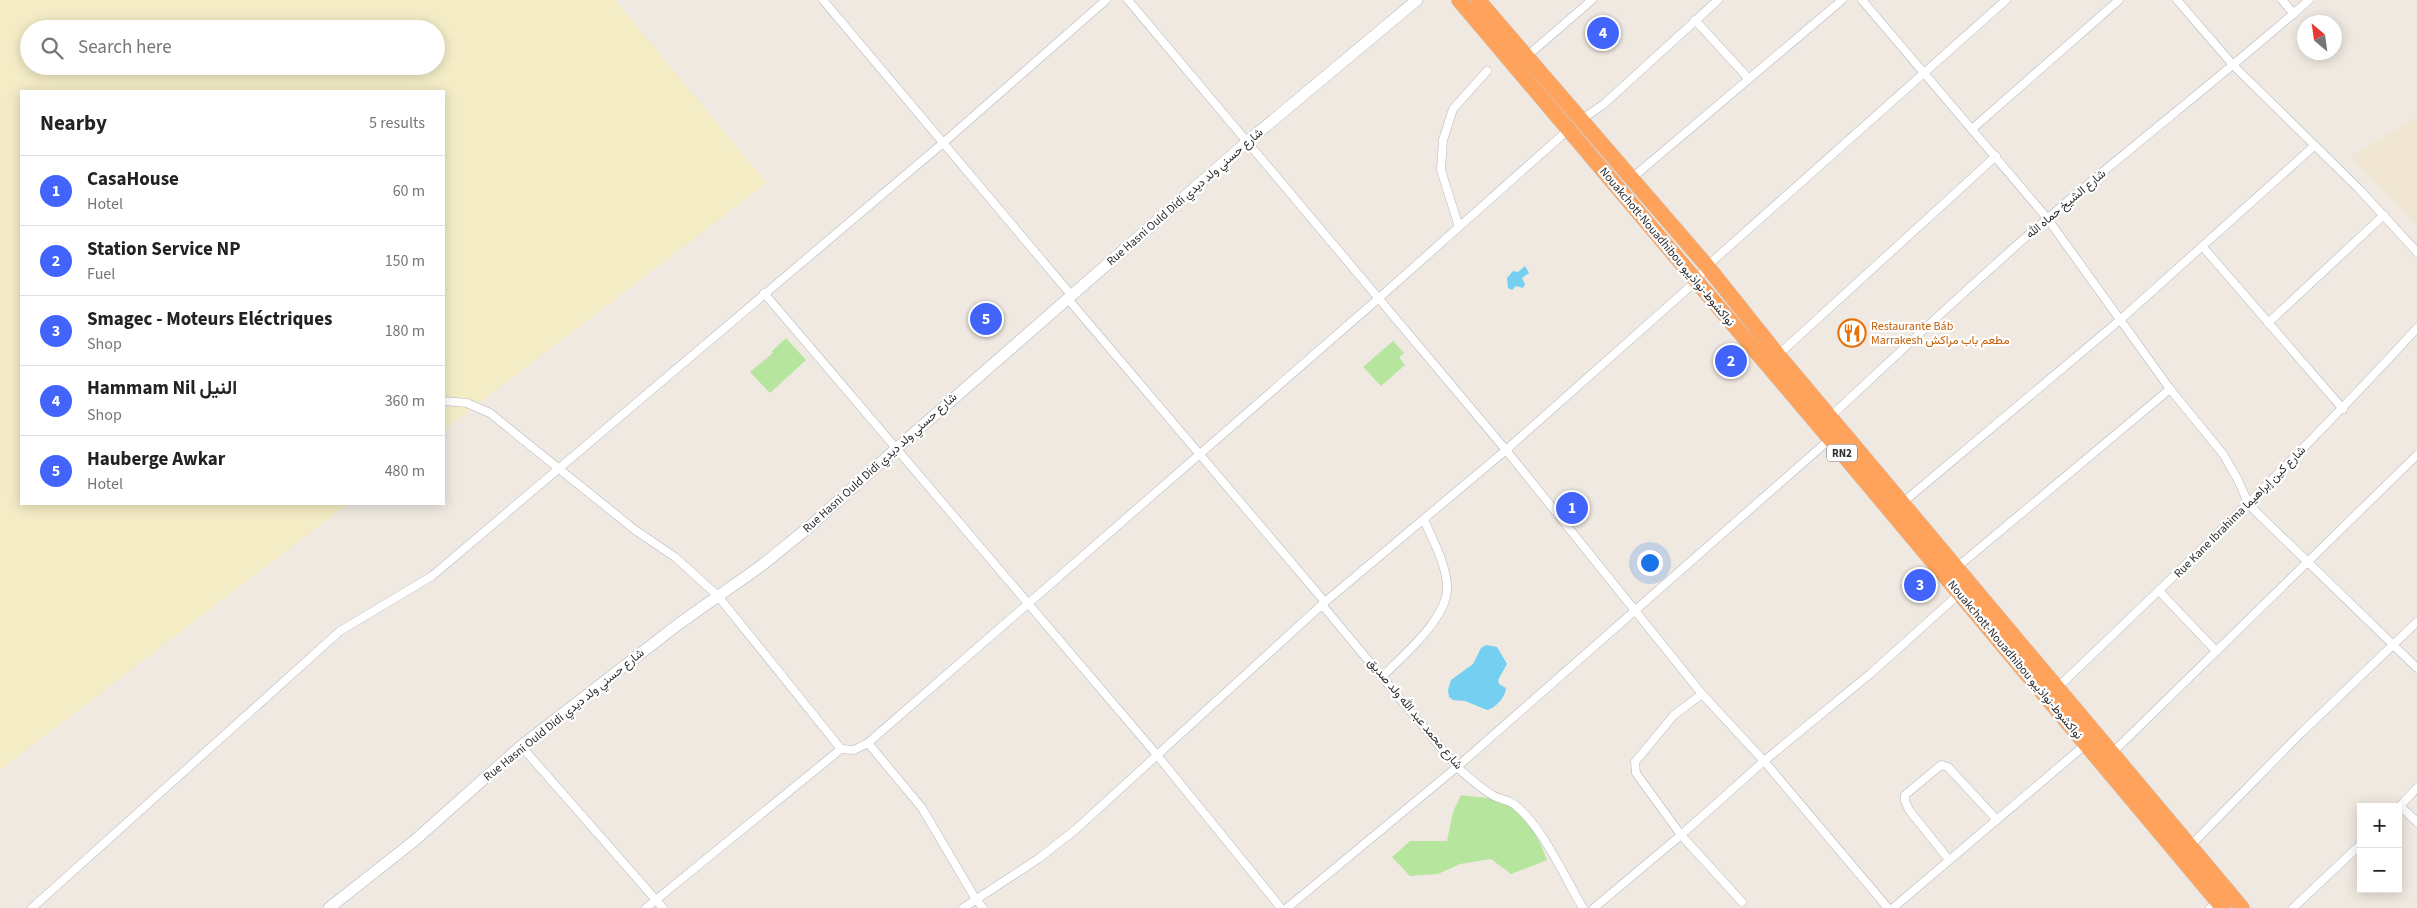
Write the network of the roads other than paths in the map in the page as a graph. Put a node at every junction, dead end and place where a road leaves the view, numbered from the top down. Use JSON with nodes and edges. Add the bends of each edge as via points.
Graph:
{"nodes":[{"id":1,"x":823,"y":0,"type":"edge"},
{"id":2,"x":1106,"y":0,"type":"edge"},
{"id":3,"x":1128,"y":0,"type":"edge"},
{"id":4,"x":1417,"y":0,"type":"edge"},
{"id":5,"x":1458,"y":0,"type":"edge"},
{"id":6,"x":1478,"y":0,"type":"edge"},
{"id":7,"x":1592,"y":0,"type":"edge"},
{"id":8,"x":1718,"y":0,"type":"edge"},
{"id":9,"x":1842,"y":0,"type":"edge"},
{"id":10,"x":1862,"y":0,"type":"edge"},
{"id":11,"x":2006,"y":0,"type":"edge"},
{"id":12,"x":2120,"y":0,"type":"edge"},
{"id":13,"x":2177,"y":0,"type":"edge"},
{"id":14,"x":2282,"y":0,"type":"edge"},
{"id":15,"x":2310,"y":0,"type":"edge"},
{"id":16,"x":2294,"y":14,"type":"junction"},
{"id":17,"x":1695,"y":20,"type":"junction"},
{"id":18,"x":1527,"y":56,"type":"junction"},
{"id":19,"x":2234,"y":66,"type":"junction"},
{"id":20,"x":1488,"y":71,"type":"dead end"},
{"id":21,"x":1924,"y":72,"type":"junction"},
{"id":22,"x":1749,"y":79,"type":"junction"},
{"id":23,"x":1581,"y":120,"type":"junction"},
{"id":24,"x":1972,"y":129,"type":"junction"},
{"id":25,"x":1568,"y":130,"type":"junction"},
{"id":26,"x":1248,"y":142,"type":"junction"},
{"id":27,"x":944,"y":143,"type":"junction"},
{"id":28,"x":2314,"y":146,"type":"junction"},
{"id":29,"x":1996,"y":156,"type":"junction"},
{"id":30,"x":1632,"y":178,"type":"junction"},
{"id":31,"x":2384,"y":215,"type":"junction"},
{"id":32,"x":2047,"y":218,"type":"junction"},
{"id":33,"x":1459,"y":227,"type":"junction"},
{"id":34,"x":2202,"y":248,"type":"junction"},
{"id":35,"x":2417,"y":252,"type":"edge"},
{"id":36,"x":1707,"y":266,"type":"junction"},
{"id":37,"x":1696,"y":281,"type":"junction"},
{"id":38,"x":764,"y":293,"type":"junction"},
{"id":39,"x":1070,"y":297,"type":"junction"},
{"id":40,"x":1379,"y":298,"type":"junction"},
{"id":41,"x":2120,"y":320,"type":"junction"},
{"id":42,"x":2268,"y":324,"type":"junction"},
{"id":43,"x":2417,"y":328,"type":"edge"},
{"id":44,"x":1778,"y":355,"type":"junction"},
{"id":45,"x":2170,"y":389,"type":"junction"},
{"id":46,"x":445,"y":401,"type":"edge"},
{"id":47,"x":2343,"y":410,"type":"junction"},
{"id":48,"x":1830,"y":417,"type":"junction"},
{"id":49,"x":1830,"y":439,"type":"junction"},
{"id":50,"x":896,"y":448,"type":"junction"},
{"id":51,"x":1506,"y":450,"type":"junction"},
{"id":52,"x":1200,"y":453,"type":"junction"},
{"id":53,"x":2417,"y":455,"type":"edge"},
{"id":54,"x":559,"y":468,"type":"junction"},
{"id":55,"x":1901,"y":504,"type":"junction"},
{"id":56,"x":2249,"y":505,"type":"junction"},
{"id":57,"x":1424,"y":520,"type":"junction"},
{"id":58,"x":2308,"y":562,"type":"junction"},
{"id":59,"x":1956,"y":568,"type":"junction"},
{"id":60,"x":2159,"y":591,"type":"junction"},
{"id":61,"x":1959,"y":594,"type":"junction"},
{"id":62,"x":718,"y":596,"type":"junction"},
{"id":63,"x":1029,"y":604,"type":"junction"},
{"id":64,"x":1324,"y":604,"type":"junction"},
{"id":65,"x":1636,"y":610,"type":"junction"},
{"id":66,"x":2417,"y":622,"type":"edge"},
{"id":67,"x":2394,"y":645,"type":"junction"},
{"id":68,"x":2216,"y":651,"type":"junction"},
{"id":69,"x":2417,"y":668,"type":"edge"},
{"id":70,"x":1383,"y":676,"type":"junction"},
{"id":71,"x":2057,"y":688,"type":"junction"},
{"id":72,"x":1702,"y":694,"type":"junction"},
{"id":73,"x":868,"y":743,"type":"junction"},
{"id":74,"x":2085,"y":745,"type":"junction"},
{"id":75,"x":521,"y":746,"type":"junction"},
{"id":76,"x":841,"y":749,"type":"junction"},
{"id":77,"x":2111,"y":754,"type":"junction"},
{"id":78,"x":1157,"y":755,"type":"junction"},
{"id":79,"x":1764,"y":761,"type":"junction"},
{"id":80,"x":1457,"y":767,"type":"junction"},
{"id":81,"x":2417,"y":788,"type":"edge"},
{"id":82,"x":2402,"y":804,"type":"edge"},
{"id":83,"x":2402,"y":810,"type":"edge"},
{"id":84,"x":1996,"y":820,"type":"junction"},
{"id":85,"x":2417,"y":822,"type":"edge"},
{"id":86,"x":1681,"y":835,"type":"junction"},
{"id":87,"x":2190,"y":847,"type":"junction"},
{"id":88,"x":2357,"y":848,"type":"edge"},
{"id":89,"x":1949,"y":860,"type":"junction"},
{"id":90,"x":975,"y":898,"type":"junction"},
{"id":91,"x":656,"y":900,"type":"junction"},
{"id":92,"x":1742,"y":902,"type":"dead end"},
{"id":93,"x":2217,"y":906,"type":"edge"},
{"id":94,"x":332,"y":907,"type":"edge"},
{"id":95,"x":32,"y":908,"type":"edge"},
{"id":96,"x":646,"y":908,"type":"edge"},
{"id":97,"x":663,"y":908,"type":"edge"},
{"id":98,"x":962,"y":908,"type":"edge"},
{"id":99,"x":983,"y":908,"type":"edge"},
{"id":100,"x":1281,"y":908,"type":"edge"},
{"id":101,"x":1286,"y":908,"type":"edge"},
{"id":102,"x":1584,"y":908,"type":"edge"},
{"id":103,"x":1594,"y":908,"type":"edge"},
{"id":104,"x":1888,"y":908,"type":"edge"},
{"id":105,"x":1893,"y":908,"type":"edge"},
{"id":106,"x":2242,"y":908,"type":"edge"},
{"id":107,"x":2293,"y":908,"type":"edge"}],
"edges":[{"from":1,"to":27,"type":"street","name":"شارع محمد عبد الله ولد صديق"},
{"from":2,"to":27,"type":"street"},
{"from":3,"to":26,"type":"street"},
{"from":4,"to":26,"type":"street","name":"Rue Hasni Ould Didi شارع حسني ولد ديدي"},
{"from":5,"to":25,"type":"highway","name":"Nouakchott-Nouadhibou نواكشوط-نواذيبو","number":"RN2"},
{"from":6,"to":18,"type":"highway","name":"Nouakchott-Nouadhibou نواكشوط-نواذيبو","number":"RN2"},
{"from":7,"to":18,"type":"street"},
{"from":8,"to":17,"type":"street"},
{"from":9,"to":22,"type":"street"},
{"from":10,"to":21,"type":"street"},
{"from":11,"to":21,"type":"street"},
{"from":12,"to":24,"type":"street"},
{"from":13,"to":19,"type":"street"},
{"from":14,"to":16,"type":"street"},
{"from":15,"to":16,"type":"street","name":"شارع الشيخ حماه الله"},
{"from":16,"to":19,"type":"street","name":"شارع الشيخ حماه الله"},
{"from":17,"to":22,"type":"street"},
{"from":17,"to":23,"type":"street","via":[[1604,104]]},
{"from":18,"to":23,"type":"highway","name":"Nouakchott-Nouadhibou نواكشوط-نواذيبو","number":"RN2"},
{"from":19,"to":28,"type":"street"},
{"from":19,"to":32,"type":"street","name":"شارع الشيخ حماه الله"},
{"from":20,"to":33,"type":"street","via":[[1453,108],[1443,140],[1442,170]]},
{"from":21,"to":24,"type":"street"},
{"from":21,"to":36,"type":"street"},
{"from":22,"to":30,"type":"street"},
{"from":23,"to":30,"type":"highway","name":"Nouakchott-Nouadhibou نواكشوط-نواذيبو","number":"RN2"},
{"from":24,"to":29,"type":"street"},
{"from":25,"to":33,"type":"street"},
{"from":25,"to":37,"type":"highway","name":"Nouakchott-Nouadhibou نواكشوط-نواذيبو","number":"RN2"},
{"from":26,"to":39,"type":"street","name":"Rue Hasni Ould Didi شارع حسني ولد ديدي"},
{"from":26,"to":40,"type":"street"},
{"from":27,"to":38,"type":"street"},
{"from":27,"to":39,"type":"street","name":"شارع محمد عبد الله ولد صديق"},
{"from":28,"to":31,"type":"street"},
{"from":28,"to":34,"type":"street"},
{"from":29,"to":32,"type":"street"},
{"from":29,"to":44,"type":"street"},
{"from":30,"to":36,"type":"highway","name":"Nouakchott-Nouadhibou نواكشوط-نواذيبو","number":"RN2"},
{"from":31,"to":35,"type":"street"},
{"from":31,"to":42,"type":"street"},
{"from":32,"to":41,"type":"street"},
{"from":32,"to":48,"type":"street","name":"شارع الشيخ حماه الله"},
{"from":33,"to":40,"type":"street"},
{"from":34,"to":41,"type":"street"},
{"from":34,"to":42,"type":"street"},
{"from":36,"to":37,"type":"street"},
{"from":36,"to":44,"type":"highway","name":"Nouakchott-Nouadhibou نواكشوط-نواذيبو","number":"RN2"},
{"from":37,"to":49,"type":"highway","name":"Nouakchott-Nouadhibou نواكشوط-نواذيبو","number":"RN2"},
{"from":37,"to":51,"type":"street"},
{"from":38,"to":50,"type":"street"},
{"from":38,"to":54,"type":"street"},
{"from":39,"to":50,"type":"street","name":"Rue Hasni Ould Didi شارع حسني ولد ديدي"},
{"from":39,"to":52,"type":"street","name":"شارع محمد عبد الله ولد صديق"},
{"from":40,"to":51,"type":"street"},
{"from":40,"to":52,"type":"street"},
{"from":41,"to":45,"type":"street"},
{"from":41,"to":55,"type":"street"},
{"from":42,"to":47,"type":"street"},
{"from":43,"to":47,"type":"street","name":"Rue Kane Ibrahima شارع كين إبراهيما"},
{"from":44,"to":48,"type":"highway","name":"Nouakchott-Nouadhibou نواكشوط-نواذيبو","number":"RN2"},
{"from":45,"to":56,"type":"street","via":[[2223,454]]},
{"from":45,"to":59,"type":"street"},
{"from":46,"to":54,"type":"street","via":[[467,403],[490,413]]},
{"from":47,"to":56,"type":"street","name":"Rue Kane Ibrahima شارع كين إبراهيما"},
{"from":48,"to":55,"type":"highway","name":"Nouakchott-Nouadhibou نواكشوط-نواذيبو","number":"RN2"},
{"from":49,"to":61,"type":"highway","name":"Nouakchott-Nouadhibou نواكشوط-نواذيبو","number":"RN2"},
{"from":49,"to":65,"type":"street"},
{"from":50,"to":62,"type":"street","name":"Rue Hasni Ould Didi شارع حسني ولد ديدي","via":[[809,527]]},
{"from":50,"to":63,"type":"street"},
{"from":51,"to":57,"type":"street"},
{"from":51,"to":65,"type":"street"},
{"from":52,"to":63,"type":"street"},
{"from":52,"to":64,"type":"street","name":"شارع محمد عبد الله ولد صديق"},
{"from":53,"to":58,"type":"street"},
{"from":54,"to":62,"type":"street","via":[[635,530],[675,557]]},
{"from":54,"to":95,"type":"street","via":[[432,576],[340,631]]},
{"from":55,"to":59,"type":"highway","name":"Nouakchott-Nouadhibou نواكشوط-نواذيبو","number":"RN2"},
{"from":56,"to":58,"type":"street"},
{"from":56,"to":60,"type":"street","name":"Rue Kane Ibrahima شارع كين إبراهيما"},
{"from":57,"to":64,"type":"street"},
{"from":57,"to":70,"type":"street","via":[[1444,566],[1448,586],[1445,604],[1426,631]]},
{"from":58,"to":67,"type":"street"},
{"from":58,"to":68,"type":"street"},
{"from":59,"to":71,"type":"highway","name":"Nouakchott-Nouadhibou نواكشوط-نواذيبو","number":"RN2"},
{"from":60,"to":68,"type":"street"},
{"from":60,"to":71,"type":"street","name":"Rue Kane Ibrahima شارع كين إبراهيما"},
{"from":61,"to":74,"type":"highway","name":"Nouakchott-Nouadhibou نواكشوط-نواذيبو","number":"RN2"},
{"from":61,"to":79,"type":"street","via":[[1870,674]]},
{"from":62,"to":75,"type":"street","name":"Rue Hasni Ould Didi شارع حسني ولد ديدي"},
{"from":62,"to":76,"type":"street"},
{"from":63,"to":73,"type":"street"},
{"from":63,"to":78,"type":"street"},
{"from":64,"to":70,"type":"street","name":"شارع محمد عبد الله ولد صديق"},
{"from":64,"to":78,"type":"street"},
{"from":65,"to":72,"type":"street"},
{"from":65,"to":80,"type":"street"},
{"from":66,"to":67,"type":"street"},
{"from":67,"to":69,"type":"street"},
{"from":67,"to":87,"type":"street","via":[[2300,734]]},
{"from":68,"to":77,"type":"street"},
{"from":70,"to":80,"type":"street","name":"شارع محمد عبد الله ولد صديق"},
{"from":71,"to":77,"type":"highway","name":"Nouakchott-Nouadhibou نواكشوط-نواذيبو","number":"RN2"},
{"from":72,"to":79,"type":"street"},
{"from":72,"to":86,"type":"street","via":[[1674,715],[1635,762],[1636,773]]},
{"from":73,"to":76,"type":"street","via":[[854,750]]},
{"from":73,"to":90,"type":"street","via":[[922,808]]},
{"from":74,"to":84,"type":"street"},
{"from":74,"to":93,"type":"highway","name":"Nouakchott-Nouadhibou نواكشوط-نواذيبو","number":"RN2"},
{"from":75,"to":91,"type":"street"},
{"from":75,"to":94,"type":"street","name":"Rue Hasni Ould Didi شارع حسني ولد ديدي","via":[[414,841]]},
{"from":76,"to":91,"type":"street"},
{"from":77,"to":87,"type":"highway","name":"Nouakchott-Nouadhibou نواكشوط-نواذيبو","number":"RN2"},
{"from":78,"to":90,"type":"street","via":[[1038,859]]},
{"from":78,"to":100,"type":"street"},
{"from":79,"to":86,"type":"street"},
{"from":79,"to":104,"type":"street"},
{"from":80,"to":101,"type":"street"},
{"from":80,"to":102,"type":"street","name":"شارع محمد عبد الله ولد صديق","via":[[1479,786],[1513,803],[1524,813]]},
{"from":81,"to":82,"type":"street"},
{"from":83,"to":85,"type":"street"},
{"from":84,"to":89,"type":"street"},
{"from":84,"to":89,"type":"street","via":[[1948,767],[1941,765],[1934,770],[1906,795],[1905,801]]},
{"from":86,"to":92,"type":"street"},
{"from":86,"to":103,"type":"street"},
{"from":87,"to":106,"type":"highway","name":"Nouakchott-Nouadhibou نواكشوط-نواذيبو","number":"RN2"},
{"from":88,"to":107,"type":"street"},
{"from":89,"to":105,"type":"street"},
{"from":90,"to":98,"type":"street"},
{"from":90,"to":99,"type":"street"},
{"from":91,"to":96,"type":"street"},
{"from":91,"to":97,"type":"street"}]}
